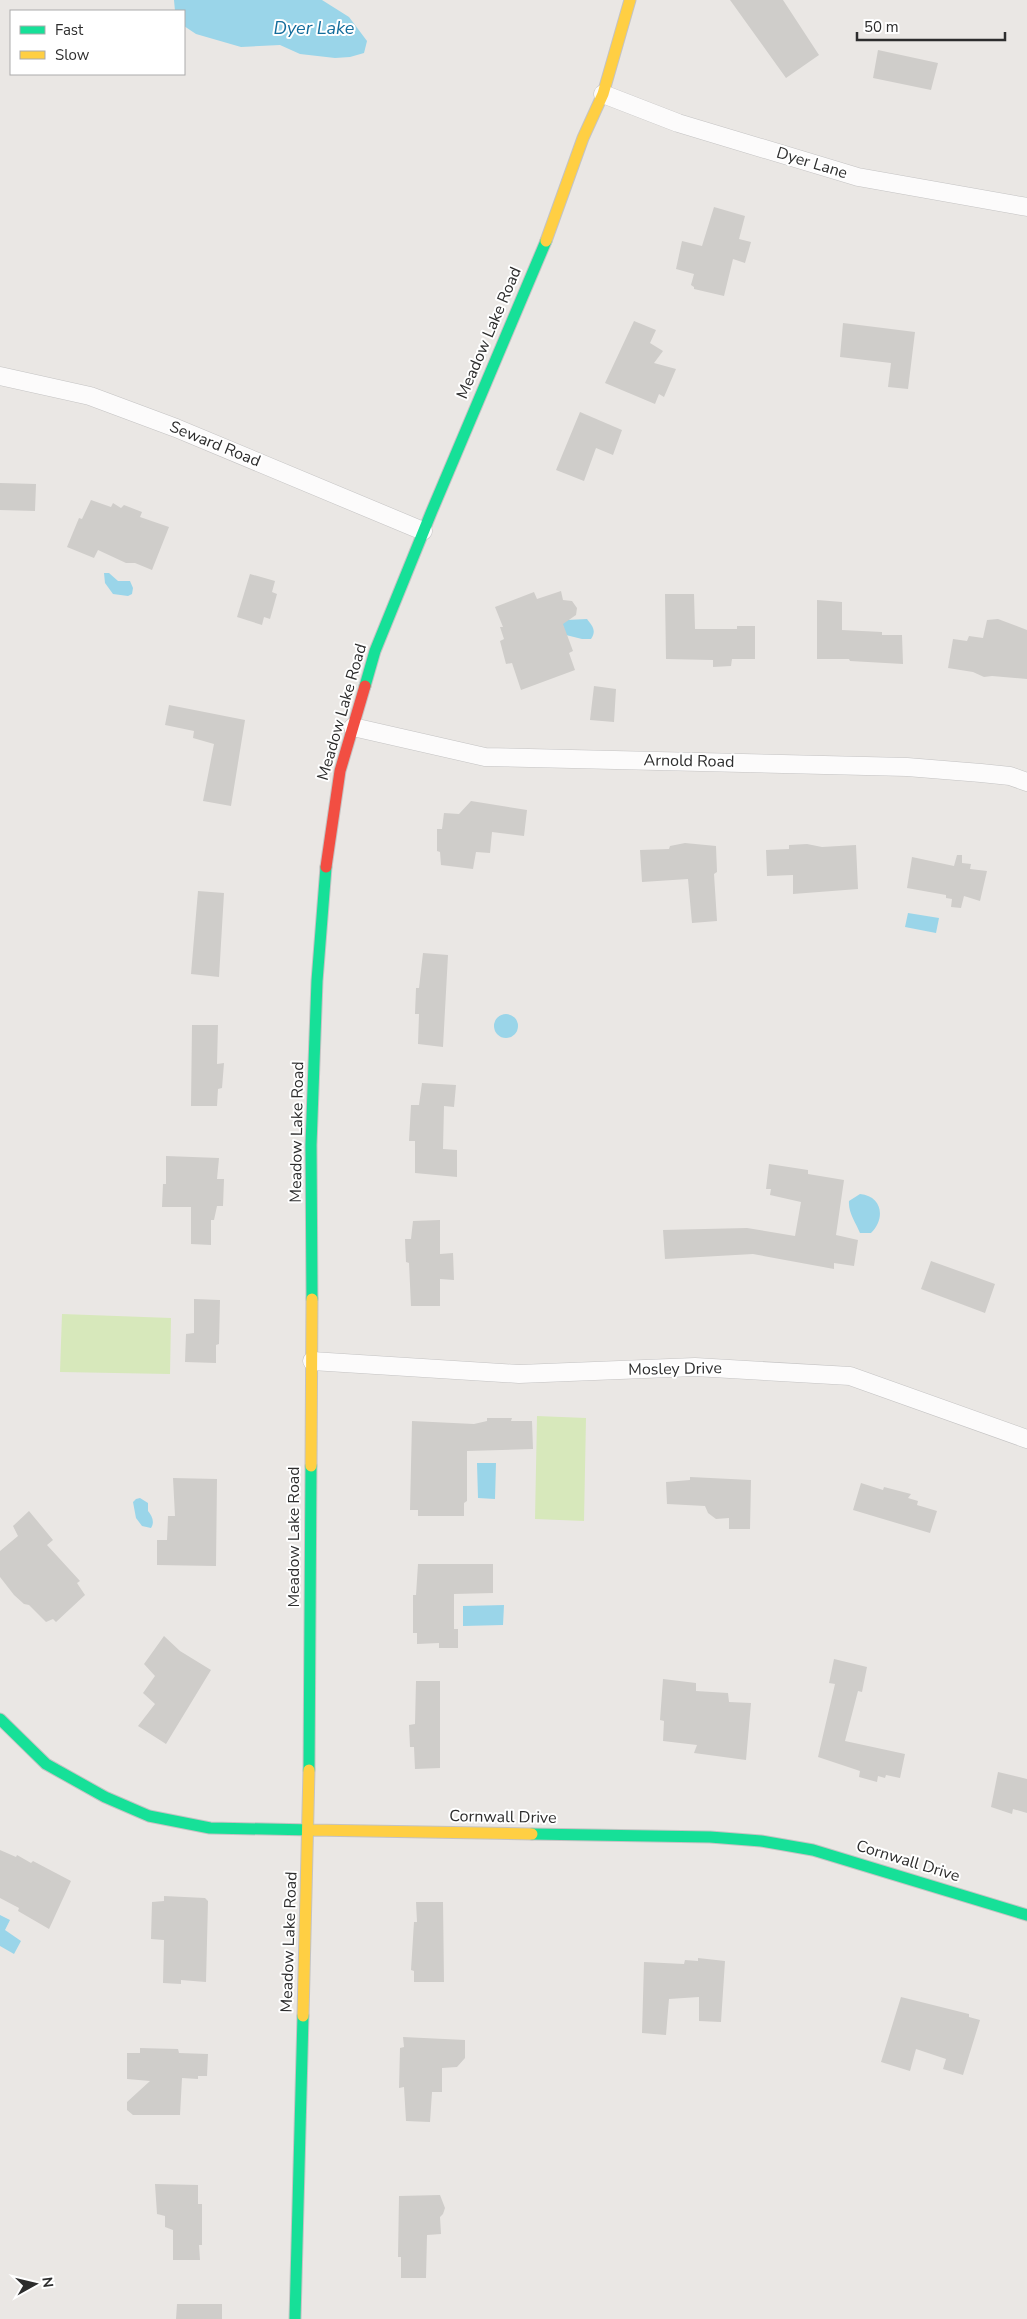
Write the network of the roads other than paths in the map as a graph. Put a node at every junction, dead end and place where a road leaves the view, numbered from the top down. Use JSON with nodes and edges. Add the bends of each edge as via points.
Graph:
{"nodes":[{"id":1,"x":630,"y":0,"type":"edge"},
{"id":2,"x":603,"y":94,"type":"junction"},
{"id":3,"x":1027,"y":207,"type":"edge"},
{"id":4,"x":0,"y":376,"type":"edge"},
{"id":5,"x":423,"y":531,"type":"junction"},
{"id":6,"x":353,"y":727,"type":"junction"},
{"id":7,"x":1027,"y":782,"type":"edge"},
{"id":8,"x":312,"y":1361,"type":"junction"},
{"id":9,"x":1027,"y":1439,"type":"edge"},
{"id":10,"x":0,"y":1719,"type":"edge"},
{"id":11,"x":308,"y":1830,"type":"junction"},
{"id":12,"x":1027,"y":1915,"type":"edge"},
{"id":13,"x":295,"y":2319,"type":"edge"}],
"edges":[{"from":1,"to":2,"type":"street","name":"Meadow Lake Road"},
{"from":2,"to":3,"type":"street","name":"Dyer Lane","via":[[678,122],[858,177]]},
{"from":2,"to":5,"type":"street","name":"Meadow Lake Road","via":[[549,233]]},
{"from":4,"to":5,"type":"street","name":"Seward Road","via":[[90,396]]},
{"from":5,"to":6,"type":"street","name":"Meadow Lake Road","via":[[375,651]]},
{"from":6,"to":7,"type":"street","name":"Arnold Road","via":[[485,757],[908,767],[1010,776]]},
{"from":6,"to":8,"type":"street","name":"Meadow Lake Road","via":[[340,770],[326,865],[318,981],[311,1145]]},
{"from":8,"to":9,"type":"street","name":"Mosley Drive","via":[[519,1374],[695,1367],[850,1376]]},
{"from":8,"to":11,"type":"street","name":"Meadow Lake Road"},
{"from":10,"to":11,"type":"street","name":"Cornwall Drive","via":[[46,1764],[105,1797],[149,1816],[210,1828]]},
{"from":11,"to":12,"type":"street","name":"Cornwall Drive","via":[[700,1837],[761,1841],[813,1850]]},
{"from":11,"to":13,"type":"street","name":"Meadow Lake Road"}]}
